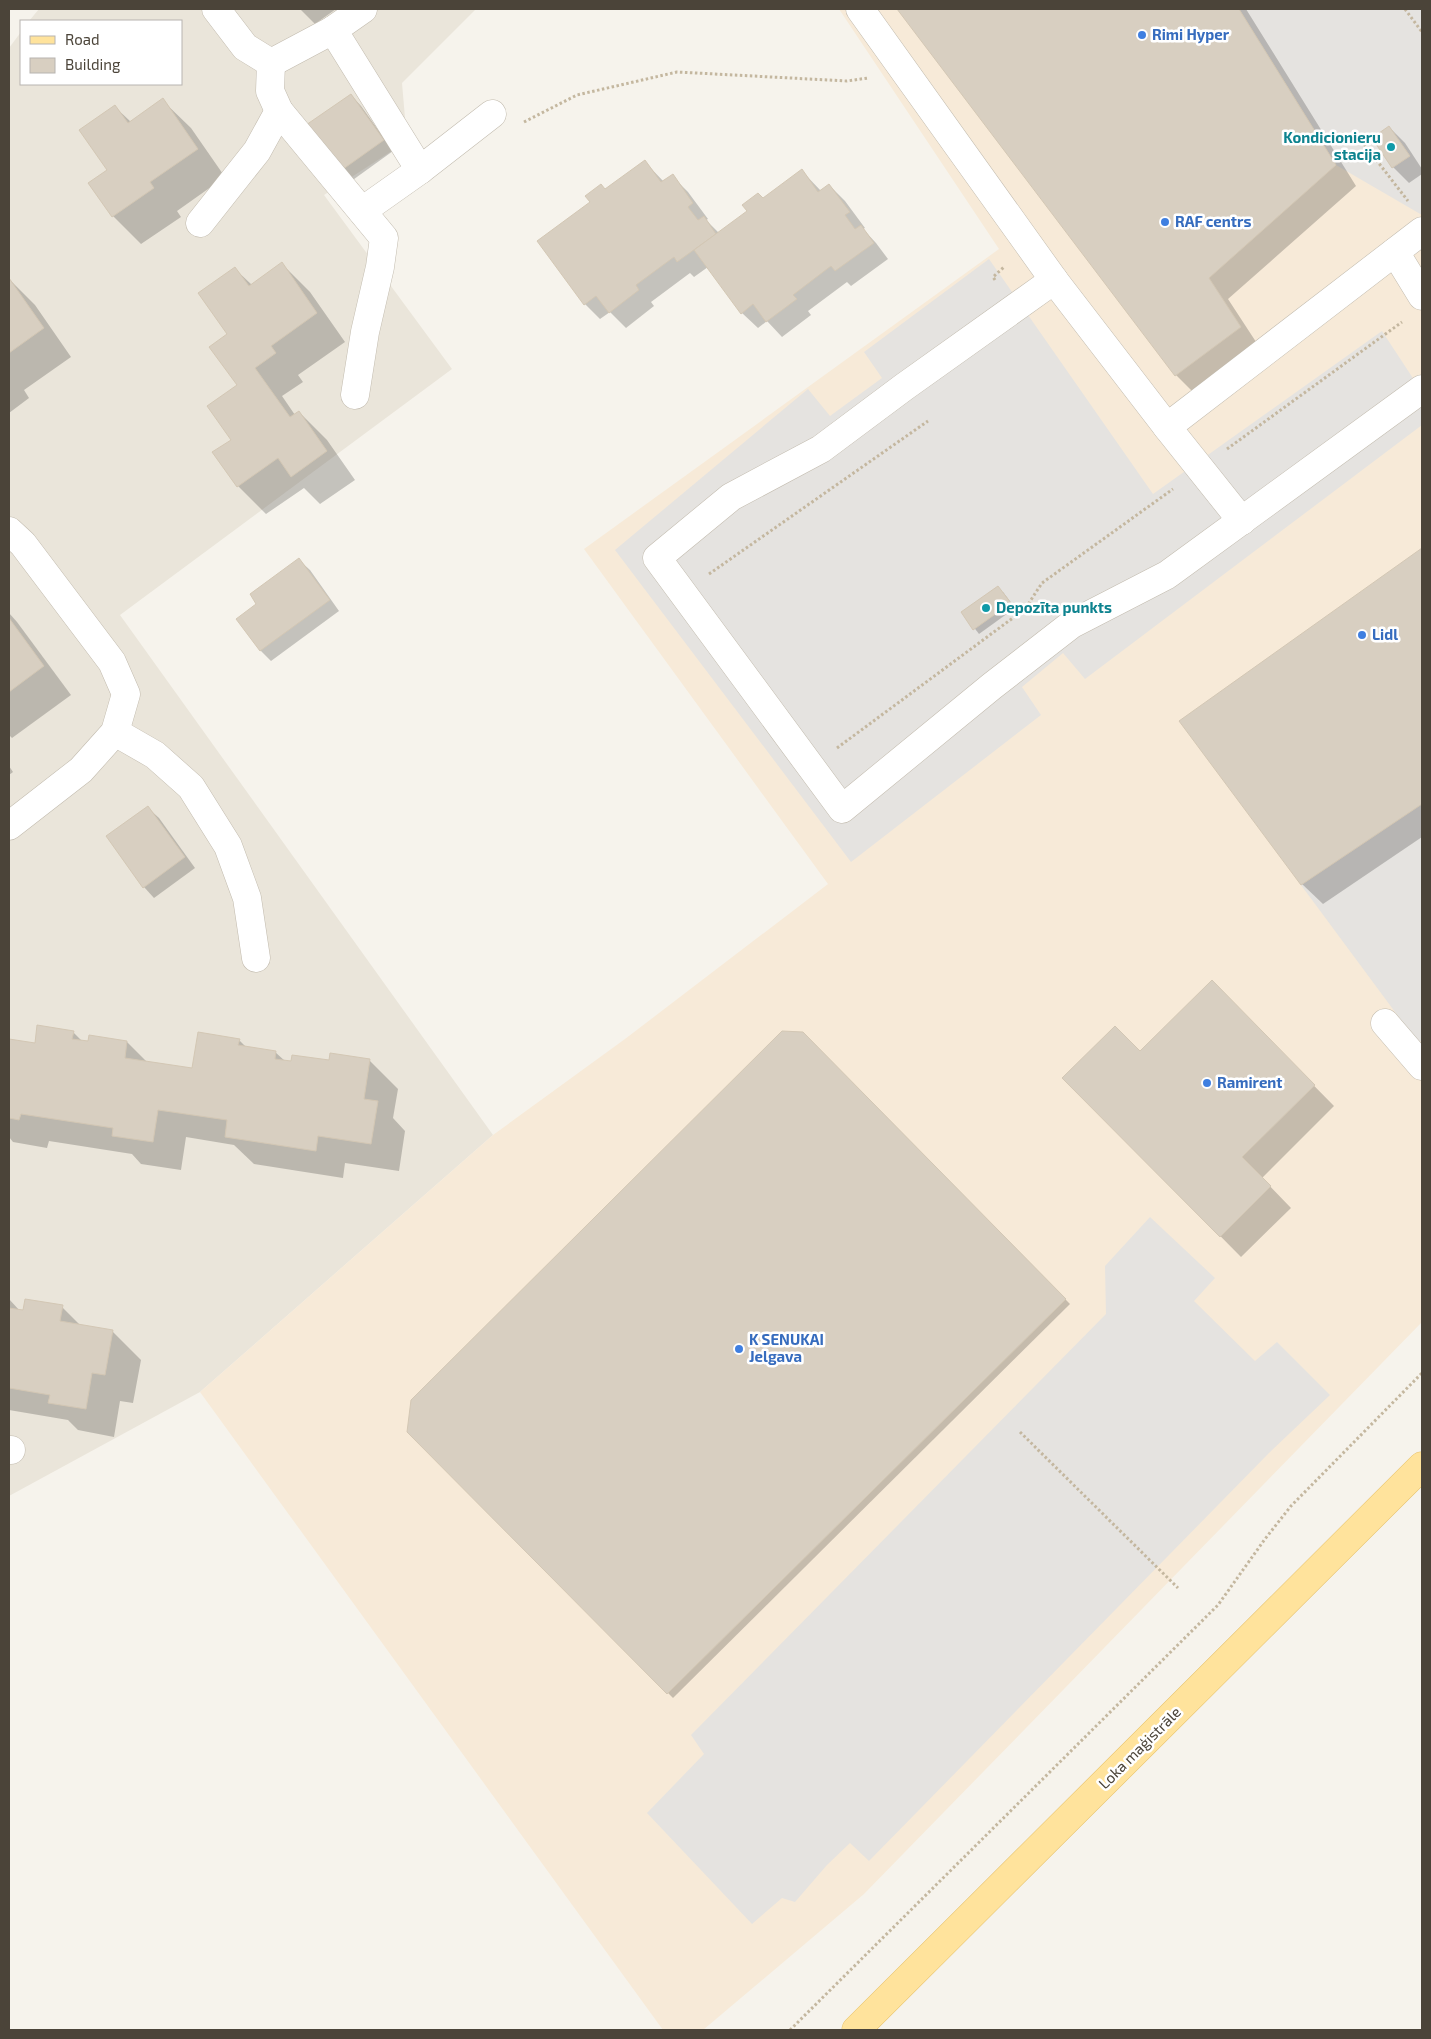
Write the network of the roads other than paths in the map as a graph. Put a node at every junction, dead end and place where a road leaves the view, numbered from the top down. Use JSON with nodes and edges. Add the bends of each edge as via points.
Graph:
{"nodes":[{"id":1,"x":216,"y":9,"type":"edge"},
{"id":2,"x":363,"y":9,"type":"edge"},
{"id":3,"x":860,"y":9,"type":"edge"},
{"id":4,"x":333,"y":30,"type":"junction"},
{"id":5,"x":271,"y":63,"type":"junction"},
{"id":6,"x":279,"y":111,"type":"junction"},
{"id":7,"x":492,"y":114,"type":"dead end"},
{"id":8,"x":420,"y":170,"type":"junction"},
{"id":9,"x":362,"y":211,"type":"junction"},
{"id":10,"x":200,"y":223,"type":"dead end"},
{"id":11,"x":1422,"y":231,"type":"edge"},
{"id":12,"x":1395,"y":252,"type":"junction"},
{"id":13,"x":1054,"y":280,"type":"junction"},
{"id":14,"x":1422,"y":296,"type":"edge"},
{"id":15,"x":1422,"y":389,"type":"edge"},
{"id":16,"x":355,"y":395,"type":"dead end"},
{"id":17,"x":1167,"y":427,"type":"junction"},
{"id":18,"x":1242,"y":520,"type":"junction"},
{"id":19,"x":9,"y":531,"type":"edge"},
{"id":20,"x":115,"y":732,"type":"junction"},
{"id":21,"x":9,"y":826,"type":"edge"},
{"id":22,"x":256,"y":958,"type":"dead end"},
{"id":23,"x":1385,"y":1023,"type":"dead end"},
{"id":24,"x":1422,"y":1066,"type":"edge"},
{"id":25,"x":1422,"y":1466,"type":"edge"},
{"id":26,"x":856,"y":2030,"type":"edge"}],
"edges":[{"from":1,"to":5,"type":"street","via":[[246,47]]},
{"from":2,"to":4,"type":"street"},
{"from":3,"to":13,"type":"street"},
{"from":4,"to":5,"type":"street"},
{"from":4,"to":8,"type":"street"},
{"from":5,"to":6,"type":"street","via":[[270,91]]},
{"from":6,"to":9,"type":"street"},
{"from":6,"to":10,"type":"street","via":[[257,151]]},
{"from":7,"to":8,"type":"street"},
{"from":8,"to":9,"type":"street"},
{"from":9,"to":16,"type":"street","via":[[384,238]]},
{"from":11,"to":12,"type":"street"},
{"from":12,"to":14,"type":"street"},
{"from":12,"to":17,"type":"street"},
{"from":13,"to":17,"type":"street"},
{"from":13,"to":18,"type":"street","via":[[821,449],[731,497],[657,558],[842,809],[1072,624],[1167,575]]},
{"from":15,"to":18,"type":"street"},
{"from":17,"to":18,"type":"street"},
{"from":19,"to":20,"type":"street","via":[[23,544],[112,662],[126,694]]},
{"from":20,"to":21,"type":"street","via":[[81,770]]},
{"from":20,"to":22,"type":"street","via":[[155,755],[190,787],[228,846],[248,898]]},
{"from":23,"to":24,"type":"street"},
{"from":25,"to":26,"type":"main road","name":"Loka maģistrāle"}]}
